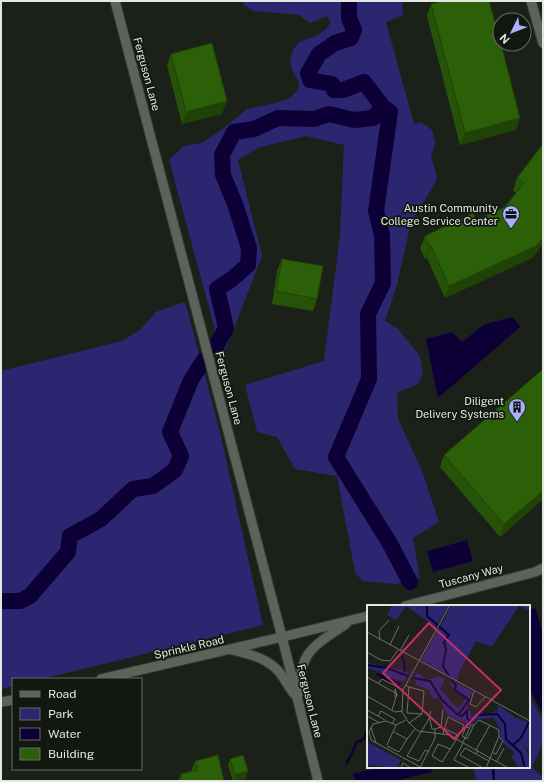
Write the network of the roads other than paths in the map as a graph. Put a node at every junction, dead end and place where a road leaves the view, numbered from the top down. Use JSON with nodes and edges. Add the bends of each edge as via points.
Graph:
{"nodes":[{"id":1,"x":115,"y":1,"type":"edge"},
{"id":2,"x":532,"y":1,"type":"edge"},
{"id":3,"x":543,"y":43,"type":"edge"},
{"id":4,"x":543,"y":568,"type":"edge"},
{"id":5,"x":409,"y":605,"type":"edge"},
{"id":6,"x":367,"y":616,"type":"edge"},
{"id":7,"x":352,"y":620,"type":"junction"},
{"id":8,"x":282,"y":638,"type":"junction"},
{"id":9,"x":229,"y":650,"type":"junction"},
{"id":10,"x":105,"y":678,"type":"edge"},
{"id":11,"x":12,"y":700,"type":"edge"},
{"id":12,"x":298,"y":700,"type":"junction"},
{"id":13,"x":1,"y":702,"type":"edge"},
{"id":14,"x":318,"y":781,"type":"edge"}],
"edges":[{"from":1,"to":8,"type":"street","name":"Ferguson Lane"},
{"from":2,"to":3,"type":"street"},
{"from":4,"to":5,"type":"street","name":"Tuscany Way"},
{"from":6,"to":7,"type":"street"},
{"from":7,"to":8,"type":"street"},
{"from":7,"to":12,"type":"street","via":[[311,650],[301,673]]},
{"from":8,"to":9,"type":"street","name":"Sprinkle Road"},
{"from":8,"to":12,"type":"street","name":"Ferguson Lane"},
{"from":9,"to":10,"type":"street","name":"Sprinkle Road"},
{"from":9,"to":12,"type":"street","via":[[271,664]]},
{"from":11,"to":13,"type":"street"},
{"from":12,"to":14,"type":"street","name":"Ferguson Lane"}]}
